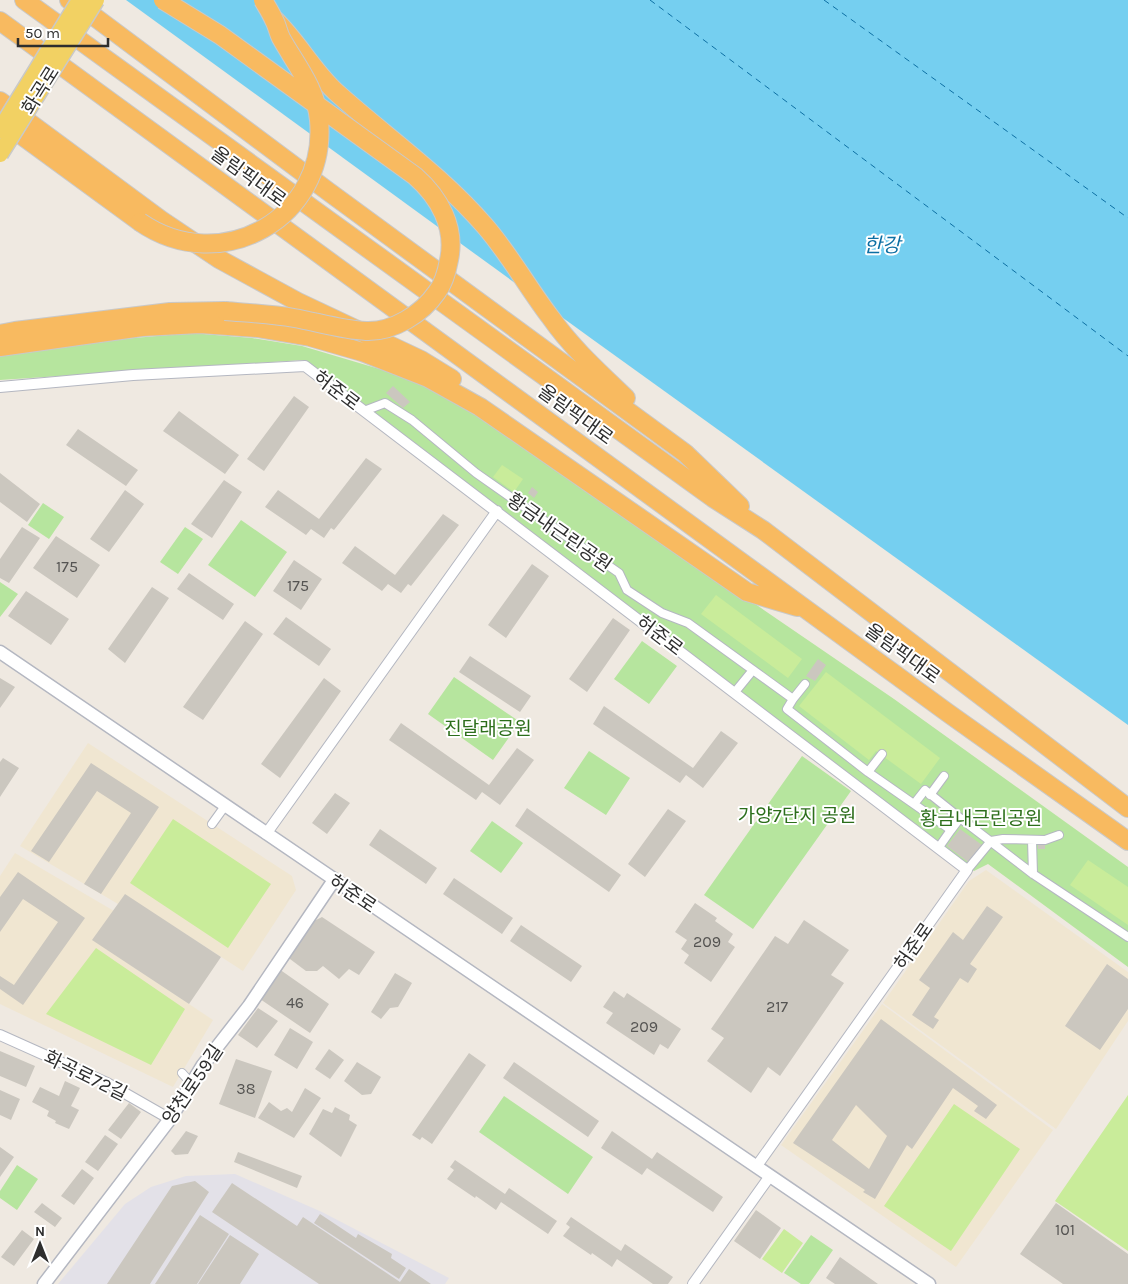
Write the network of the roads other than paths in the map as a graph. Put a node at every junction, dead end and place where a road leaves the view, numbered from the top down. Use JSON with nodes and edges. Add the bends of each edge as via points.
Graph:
{"nodes":[{"id":1,"x":24,"y":0,"type":"edge"},
{"id":2,"x":69,"y":0,"type":"edge"},
{"id":3,"x":80,"y":0,"type":"edge"},
{"id":4,"x":96,"y":0,"type":"edge"},
{"id":5,"x":163,"y":0,"type":"edge"},
{"id":6,"x":263,"y":0,"type":"edge"},
{"id":7,"x":275,"y":20,"type":"junction"},
{"id":8,"x":0,"y":21,"type":"edge"},
{"id":9,"x":0,"y":101,"type":"edge"},
{"id":10,"x":0,"y":120,"type":"edge"},
{"id":11,"x":0,"y":130,"type":"edge"},
{"id":12,"x":0,"y":154,"type":"edge"},
{"id":13,"x":0,"y":334,"type":"edge"},
{"id":14,"x":0,"y":347,"type":"edge"},
{"id":15,"x":0,"y":387,"type":"edge"},
{"id":16,"x":364,"y":411,"type":"junction"},
{"id":17,"x":532,"y":443,"type":"junction"},
{"id":18,"x":685,"y":453,"type":"junction"},
{"id":19,"x":497,"y":511,"type":"junction"},
{"id":20,"x":764,"y":530,"type":"junction"},
{"id":21,"x":810,"y":611,"type":"junction"},
{"id":22,"x":0,"y":652,"type":"edge"},
{"id":23,"x":753,"y":670,"type":"junction"},
{"id":24,"x":805,"y":684,"type":"dead end"},
{"id":25,"x":735,"y":692,"type":"junction"},
{"id":26,"x":793,"y":699,"type":"junction"},
{"id":27,"x":877,"y":756,"type":"dead end"},
{"id":28,"x":868,"y":772,"type":"junction"},
{"id":29,"x":944,"y":776,"type":"dead end"},
{"id":30,"x":930,"y":794,"type":"junction"},
{"id":31,"x":914,"y":804,"type":"junction"},
{"id":32,"x":225,"y":806,"type":"junction"},
{"id":33,"x":1128,"y":808,"type":"edge"},
{"id":34,"x":960,"y":818,"type":"junction"},
{"id":35,"x":212,"y":824,"type":"dead end"},
{"id":36,"x":951,"y":830,"type":"junction"},
{"id":37,"x":266,"y":834,"type":"junction"},
{"id":38,"x":1059,"y":835,"type":"dead end"},
{"id":39,"x":1032,"y":840,"type":"junction"},
{"id":40,"x":1128,"y":841,"type":"edge"},
{"id":41,"x":991,"y":842,"type":"junction"},
{"id":42,"x":939,"y":847,"type":"junction"},
{"id":43,"x":967,"y":870,"type":"junction"},
{"id":44,"x":1033,"y":874,"type":"junction"},
{"id":45,"x":334,"y":880,"type":"junction"},
{"id":46,"x":1128,"y":937,"type":"edge"},
{"id":47,"x":0,"y":1035,"type":"edge"},
{"id":48,"x":182,"y":1074,"type":"dead end"},
{"id":49,"x":192,"y":1084,"type":"junction"},
{"id":50,"x":170,"y":1119,"type":"junction"},
{"id":51,"x":756,"y":1166,"type":"junction"},
{"id":52,"x":770,"y":1176,"type":"junction"},
{"id":53,"x":44,"y":1284,"type":"edge"},
{"id":54,"x":693,"y":1284,"type":"edge"},
{"id":55,"x":929,"y":1284,"type":"edge"}],
"edges":[{"from":1,"to":20,"type":"highway","name":"올림픽대로","via":[[712,498]]},
{"from":2,"to":18,"type":"highway"},
{"from":3,"to":11,"type":"main road","name":"화곡로","bridge":true},
{"from":4,"to":12,"type":"main road","name":"화곡로","bridge":true},
{"from":5,"to":13,"type":"highway","bridge":true,"via":[[220,35],[427,187],[446,218],[449,235],[448,266],[438,292],[407,320],[367,331],[274,315],[225,311],[170,312]]},
{"from":6,"to":7,"type":"highway","bridge":true},
{"from":7,"to":10,"type":"highway","bridge":true,"via":[[280,36],[313,92],[319,120],[319,148],[312,173],[301,194],[284,215],[259,232],[231,242],[201,243],[174,239],[140,222]]},
{"from":7,"to":18,"type":"highway","via":[[335,91],[434,173],[463,202],[512,260],[569,342]]},
{"from":8,"to":21,"type":"highway","name":"올림픽대로"},
{"from":9,"to":17,"type":"highway","via":[[219,259],[298,302],[421,360],[507,416]]},
{"from":14,"to":17,"type":"highway","via":[[142,327],[200,324],[257,328],[310,337],[362,352],[428,378],[480,407]]},
{"from":15,"to":16,"type":"street","name":"허준로","via":[[143,374],[305,366]]},
{"from":16,"to":19,"type":"street","name":"허준로"},
{"from":16,"to":23,"type":"street","name":"황금내근린공원","via":[[385,403],[412,420],[476,473],[619,573],[627,590],[662,613],[688,623]]},
{"from":17,"to":21,"type":"highway","via":[[747,592]]},
{"from":18,"to":20,"type":"highway"},
{"from":19,"to":25,"type":"street","name":"허준로"},
{"from":19,"to":37,"type":"street"},
{"from":20,"to":33,"type":"highway","name":"올림픽대로"},
{"from":21,"to":40,"type":"highway","name":"올림픽대로"},
{"from":22,"to":32,"type":"street","name":"허준로"},
{"from":23,"to":25,"type":"street"},
{"from":23,"to":26,"type":"street","name":"황금내근린공원"},
{"from":24,"to":26,"type":"street"},
{"from":25,"to":42,"type":"street","name":"허준로"},
{"from":26,"to":28,"type":"street","via":[[787,709]]},
{"from":27,"to":28,"type":"street"},
{"from":28,"to":31,"type":"street"},
{"from":29,"to":30,"type":"street"},
{"from":30,"to":31,"type":"street","via":[[925,790]]},
{"from":30,"to":34,"type":"street"},
{"from":31,"to":36,"type":"street"},
{"from":32,"to":35,"type":"street"},
{"from":32,"to":37,"type":"street","name":"허준로"},
{"from":34,"to":36,"type":"street"},
{"from":34,"to":41,"type":"street"},
{"from":36,"to":42,"type":"street"},
{"from":37,"to":45,"type":"street","name":"허준로"},
{"from":38,"to":39,"type":"street"},
{"from":39,"to":41,"type":"street"},
{"from":39,"to":44,"type":"street"},
{"from":41,"to":43,"type":"street"},
{"from":41,"to":44,"type":"street"},
{"from":42,"to":43,"type":"street","name":"허준로"},
{"from":43,"to":51,"type":"street","name":"허준로"},
{"from":44,"to":46,"type":"street"},
{"from":45,"to":49,"type":"street","name":"양천로59길"},
{"from":45,"to":51,"type":"street","name":"허준로"},
{"from":47,"to":50,"type":"street","name":"화곡로72길","via":[[108,1083]]},
{"from":48,"to":49,"type":"street"},
{"from":49,"to":50,"type":"street","name":"양천로59길"},
{"from":50,"to":53,"type":"street","name":"양천로59길"},
{"from":51,"to":52,"type":"street","name":"허준로"},
{"from":52,"to":54,"type":"street"},
{"from":52,"to":55,"type":"street","name":"허준로"}]}
